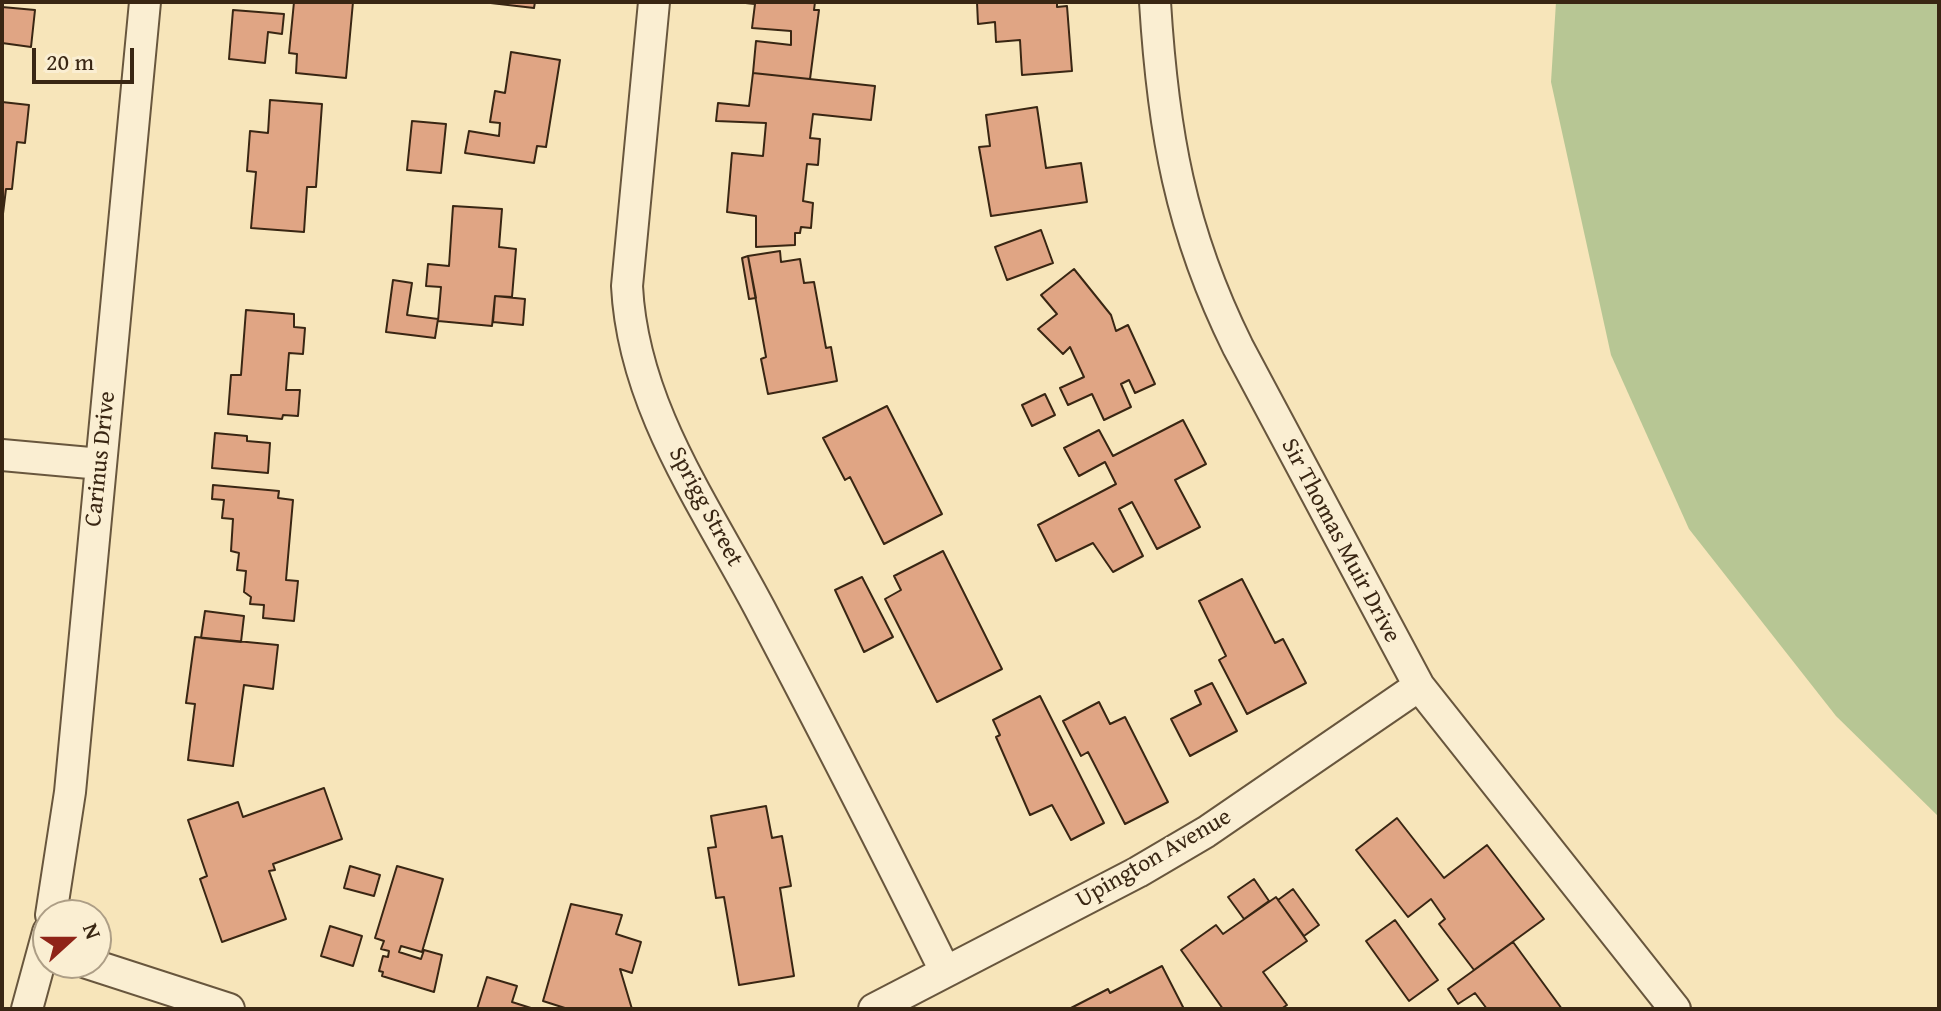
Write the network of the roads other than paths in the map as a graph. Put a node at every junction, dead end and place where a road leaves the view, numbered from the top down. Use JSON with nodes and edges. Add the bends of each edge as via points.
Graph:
{"nodes":[{"id":1,"x":145,"y":2,"type":"edge"},
{"id":2,"x":654,"y":2,"type":"edge"},
{"id":3,"x":1155,"y":2,"type":"edge"},
{"id":4,"x":2,"y":455,"type":"edge"},
{"id":5,"x":101,"y":464,"type":"junction"},
{"id":6,"x":1419,"y":686,"type":"junction"},
{"id":7,"x":53,"y":899,"type":"edge"},
{"id":8,"x":112,"y":971,"type":"edge"},
{"id":9,"x":945,"y":971,"type":"junction"},
{"id":10,"x":36,"y":979,"type":"edge"},
{"id":11,"x":27,"y":1009,"type":"edge"},
{"id":12,"x":229,"y":1009,"type":"edge"},
{"id":13,"x":874,"y":1009,"type":"edge"},
{"id":14,"x":1675,"y":1009,"type":"edge"}],
"edges":[{"from":1,"to":5,"type":"street","name":"Carinus Drive"},
{"from":2,"to":9,"type":"street","name":"Sprigg Street","via":[[627,286],[628,321],[647,396],[840,757]]},
{"from":3,"to":6,"type":"street","name":"Sir Thomas Muir Drive","via":[[1172,164],[1212,296]]},
{"from":4,"to":5,"type":"street"},
{"from":5,"to":7,"type":"street","name":"Carinus Drive","via":[[70,792]]},
{"from":6,"to":9,"type":"street","name":"Upington Avenue","via":[[1206,832]]},
{"from":6,"to":14,"type":"street","name":"Sir Thomas Muir Drive"},
{"from":8,"to":12,"type":"street"},
{"from":9,"to":13,"type":"street","name":"Upington Avenue"},
{"from":10,"to":11,"type":"street"}]}
